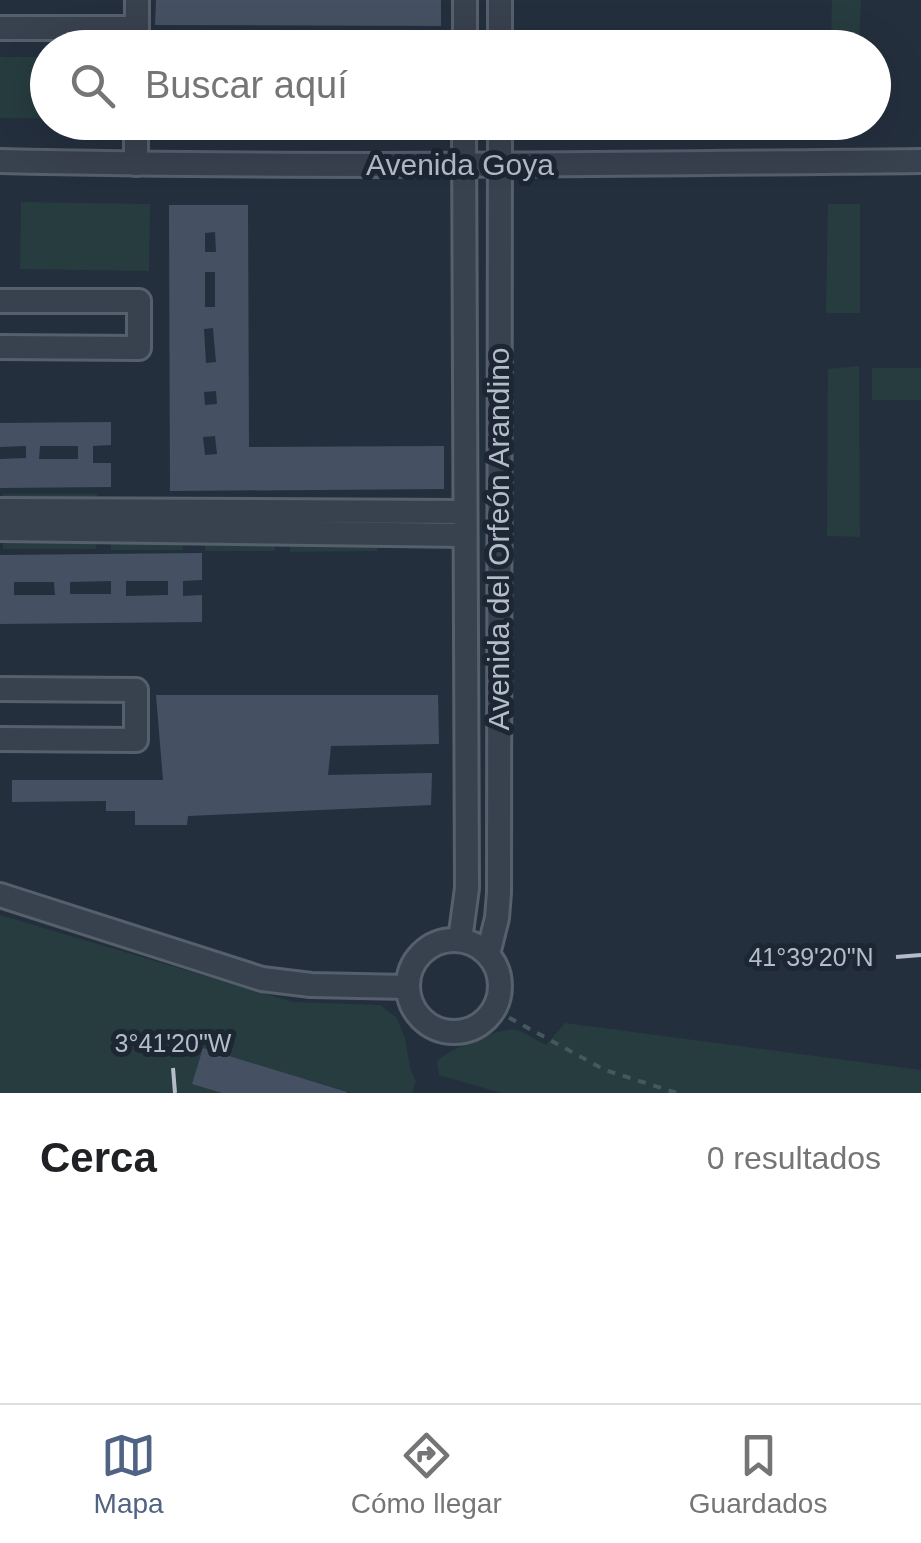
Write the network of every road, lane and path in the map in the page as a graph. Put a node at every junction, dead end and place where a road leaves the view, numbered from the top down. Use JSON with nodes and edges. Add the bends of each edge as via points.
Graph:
{"nodes":[{"id":1,"x":137,"y":0,"type":"edge"},
{"id":2,"x":465,"y":0,"type":"edge"},
{"id":3,"x":500,"y":0,"type":"edge"},
{"id":4,"x":0,"y":28,"type":"edge"},
{"id":5,"x":30,"y":30,"type":"edge"},
{"id":6,"x":137,"y":30,"type":"edge"},
{"id":7,"x":465,"y":30,"type":"edge"},
{"id":8,"x":500,"y":30,"type":"edge"},
{"id":9,"x":136,"y":140,"type":"edge"},
{"id":10,"x":464,"y":140,"type":"edge"},
{"id":11,"x":500,"y":140,"type":"edge"},
{"id":12,"x":0,"y":161,"type":"edge"},
{"id":13,"x":921,"y":161,"type":"edge"},
{"id":14,"x":136,"y":164,"type":"junction"},
{"id":15,"x":499,"y":165,"type":"junction"},
{"id":16,"x":464,"y":166,"type":"junction"},
{"id":17,"x":0,"y":302,"type":"edge"},
{"id":18,"x":0,"y":347,"type":"edge"},
{"id":19,"x":0,"y":510,"type":"edge"},
{"id":20,"x":104,"y":520,"type":"junction"},
{"id":21,"x":465,"y":524,"type":"junction"},
{"id":22,"x":0,"y":529,"type":"edge"},
{"id":23,"x":0,"y":689,"type":"edge"},
{"id":24,"x":0,"y":739,"type":"edge"},
{"id":25,"x":0,"y":895,"type":"edge"},
{"id":26,"x":460,"y":940,"type":"junction"},
{"id":27,"x":488,"y":954,"type":"junction"},
{"id":28,"x":406,"y":987,"type":"junction"},
{"id":29,"x":495,"y":1010,"type":"junction"},
{"id":30,"x":677,"y":1093,"type":"edge"}],
"edges":[{"from":1,"to":6,"type":"street"},
{"from":2,"to":7,"type":"street"},
{"from":3,"to":8,"type":"street"},
{"from":4,"to":5,"type":"street"},
{"from":9,"to":14,"type":"street"},
{"from":10,"to":16,"type":"street","name":"Avenida del Orfeón Arandino"},
{"from":11,"to":15,"type":"street","name":"Avenida del Orfeón Arandino"},
{"from":12,"to":14,"type":"street","name":"Avenida Goya"},
{"from":13,"to":15,"type":"street","name":"Avenida Goya"},
{"from":14,"to":16,"type":"street","name":"Avenida Goya"},
{"from":15,"to":16,"type":"street","name":"Avenida Goya"},
{"from":15,"to":27,"type":"street","name":"Avenida del Orfeón Arandino","via":[[500,893]]},
{"from":16,"to":21,"type":"street","name":"Avenida del Orfeón Arandino"},
{"from":17,"to":18,"type":"street","via":[[139,302],[139,348]]},
{"from":19,"to":20,"type":"street"},
{"from":20,"to":21,"type":"street"},
{"from":20,"to":22,"type":"street"},
{"from":21,"to":26,"type":"street","name":"Avenida del Orfeón Arandino","via":[[466,888]]},
{"from":23,"to":24,"type":"street","via":[[136,690],[136,740]]},
{"from":25,"to":28,"type":"street","via":[[262,979]]},
{"from":26,"to":27,"type":"street"},
{"from":26,"to":28,"type":"street","via":[[422,952]]},
{"from":27,"to":29,"type":"street","via":[[499,971]]},
{"from":28,"to":29,"type":"street","via":[[413,1010],[430,1028],[454,1034],[478,1027]]},
{"from":29,"to":30,"type":"path","via":[[605,1070]]}]}
